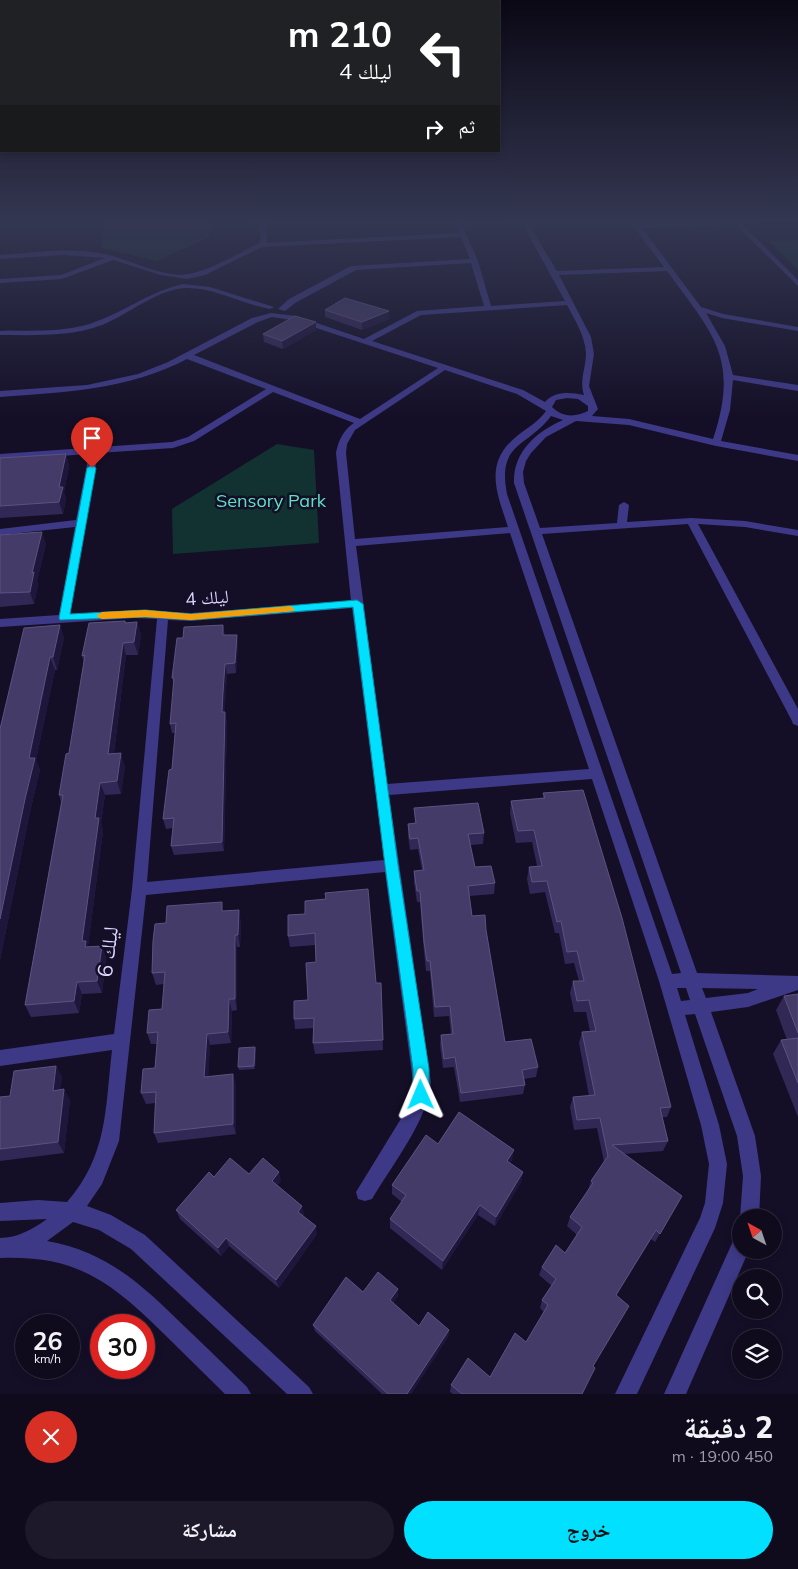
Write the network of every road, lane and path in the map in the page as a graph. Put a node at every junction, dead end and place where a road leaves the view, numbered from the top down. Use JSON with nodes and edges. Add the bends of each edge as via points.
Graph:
{"nodes":[{"id":1,"x":172,"y":288,"type":"edge"},
{"id":2,"x":205,"y":288,"type":"edge"},
{"id":3,"x":315,"y":288,"type":"edge"},
{"id":4,"x":482,"y":288,"type":"edge"},
{"id":5,"x":562,"y":288,"type":"edge"},
{"id":6,"x":683,"y":288,"type":"edge"},
{"id":7,"x":168,"y":290,"type":"joint"},
{"id":8,"x":292,"y":300,"type":"junction"},
{"id":9,"x":570,"y":305,"type":"junction"},
{"id":10,"x":488,"y":308,"type":"junction"},
{"id":11,"x":698,"y":308,"type":"junction"},
{"id":12,"x":282,"y":310,"type":"junction"},
{"id":13,"x":269,"y":311,"type":"junction"},
{"id":14,"x":730,"y":317,"type":"junction"},
{"id":15,"x":293,"y":318,"type":"junction"},
{"id":16,"x":709,"y":324,"type":"junction"},
{"id":17,"x":798,"y":329,"type":"edge"},
{"id":18,"x":0,"y":333,"type":"edge"},
{"id":19,"x":366,"y":341,"type":"junction"},
{"id":20,"x":188,"y":356,"type":"junction"},
{"id":21,"x":443,"y":368,"type":"junction"},
{"id":22,"x":729,"y":377,"type":"junction"},
{"id":23,"x":586,"y":382,"type":"junction"},
{"id":24,"x":273,"y":388,"type":"junction"},
{"id":25,"x":798,"y":388,"type":"edge"},
{"id":26,"x":520,"y":392,"type":"junction"},
{"id":27,"x":0,"y":394,"type":"edge"},
{"id":28,"x":561,"y":396,"type":"junction"},
{"id":29,"x":592,"y":403,"type":"junction"},
{"id":30,"x":549,"y":409,"type":"junction"},
{"id":31,"x":576,"y":418,"type":"junction"},
{"id":32,"x":361,"y":422,"type":"junction"},
{"id":33,"x":629,"y":422,"type":"junction"},
{"id":34,"x":716,"y":443,"type":"junction"},
{"id":35,"x":94,"y":451,"type":"junction"},
{"id":36,"x":0,"y":457,"type":"edge"},
{"id":37,"x":798,"y":458,"type":"edge"},
{"id":38,"x":624,"y":505,"type":"dead end"},
{"id":39,"x":691,"y":521,"type":"junction"},
{"id":40,"x":82,"y":523,"type":"junction"},
{"id":41,"x":622,"y":524,"type":"junction"},
{"id":42,"x":514,"y":530,"type":"junction"},
{"id":43,"x":536,"y":531,"type":"junction"},
{"id":44,"x":0,"y":532,"type":"edge"},
{"id":45,"x":798,"y":533,"type":"edge"},
{"id":46,"x":350,"y":543,"type":"junction"},
{"id":47,"x":545,"y":555,"type":"junction"},
{"id":48,"x":522,"y":556,"type":"junction"},
{"id":49,"x":357,"y":604,"type":"junction"},
{"id":50,"x":163,"y":616,"type":"junction"},
{"id":51,"x":64,"y":618,"type":"junction"},
{"id":52,"x":1,"y":625,"type":"edge"},
{"id":53,"x":798,"y":721,"type":"edge"},
{"id":54,"x":596,"y":774,"type":"junction"},
{"id":55,"x":381,"y":790,"type":"junction"},
{"id":56,"x":391,"y":865,"type":"junction"},
{"id":57,"x":140,"y":889,"type":"junction"},
{"id":58,"x":693,"y":980,"type":"junction"},
{"id":59,"x":667,"y":982,"type":"junction"},
{"id":60,"x":796,"y":983,"type":"edge"},
{"id":61,"x":702,"y":1007,"type":"junction"},
{"id":62,"x":675,"y":1009,"type":"junction"},
{"id":63,"x":120,"y":1041,"type":"junction"},
{"id":64,"x":0,"y":1058,"type":"edge"},
{"id":65,"x":366,"y":1192,"type":"dead end"},
{"id":66,"x":750,"y":1209,"type":"edge"},
{"id":67,"x":72,"y":1211,"type":"junction"},
{"id":68,"x":0,"y":1212,"type":"edge"},
{"id":69,"x":5,"y":1248,"type":"edge"},
{"id":70,"x":735,"y":1259,"type":"edge"},
{"id":71,"x":240,"y":1394,"type":"edge"},
{"id":72,"x":302,"y":1394,"type":"edge"},
{"id":73,"x":626,"y":1394,"type":"edge"},
{"id":74,"x":675,"y":1394,"type":"edge"}],
"edges":[{"from":1,"to":7,"type":"street"},
{"from":2,"to":13,"type":"street"},
{"from":3,"to":8,"type":"street"},
{"from":4,"to":10,"type":"street"},
{"from":5,"to":9,"type":"street"},
{"from":6,"to":11,"type":"street"},
{"from":7,"to":18,"type":"street","via":[[86,327]]},
{"from":8,"to":12,"type":"street"},
{"from":8,"to":13,"type":"street"},
{"from":9,"to":10,"type":"street"},
{"from":9,"to":23,"type":"street","via":[[589,345]]},
{"from":10,"to":19,"type":"street","via":[[420,313]]},
{"from":11,"to":14,"type":"street"},
{"from":11,"to":16,"type":"street"},
{"from":12,"to":13,"type":"street"},
{"from":12,"to":15,"type":"street"},
{"from":13,"to":15,"type":"street"},
{"from":13,"to":20,"type":"street"},
{"from":14,"to":16,"type":"street"},
{"from":14,"to":17,"type":"street"},
{"from":15,"to":19,"type":"street"},
{"from":16,"to":22,"type":"street","via":[[722,349]]},
{"from":19,"to":21,"type":"street"},
{"from":20,"to":24,"type":"street"},
{"from":20,"to":27,"type":"street","via":[[141,376],[106,385]]},
{"from":21,"to":26,"type":"street"},
{"from":21,"to":32,"type":"street"},
{"from":22,"to":25,"type":"street"},
{"from":22,"to":34,"type":"street","via":[[726,409]]},
{"from":23,"to":28,"type":"street"},
{"from":23,"to":29,"type":"street"},
{"from":24,"to":32,"type":"street"},
{"from":24,"to":35,"type":"street","via":[[183,442],[163,447]]},
{"from":26,"to":28,"type":"street"},
{"from":26,"to":30,"type":"street"},
{"from":28,"to":29,"type":"street","via":[[581,397]]},
{"from":28,"to":30,"type":"street","via":[[550,401]]},
{"from":29,"to":31,"type":"street","via":[[592,413]]},
{"from":29,"to":33,"type":"street"},
{"from":30,"to":31,"type":"street","via":[[560,416]]},
{"from":30,"to":42,"type":"street","via":[[542,423],[510,447],[500,464],[499,482]]},
{"from":31,"to":33,"type":"street"},
{"from":31,"to":43,"type":"street","via":[[552,430],[529,448],[520,461],[519,484]]},
{"from":32,"to":46,"type":"street","via":[[346,436],[341,453]]},
{"from":33,"to":34,"type":"street"},
{"from":34,"to":37,"type":"street"},
{"from":35,"to":36,"type":"street"},
{"from":35,"to":40,"type":"street"},
{"from":38,"to":41,"type":"street"},
{"from":39,"to":41,"type":"street"},
{"from":39,"to":45,"type":"street","via":[[745,524]]},
{"from":39,"to":53,"type":"street"},
{"from":40,"to":44,"type":"street"},
{"from":40,"to":51,"type":"street"},
{"from":41,"to":43,"type":"street"},
{"from":42,"to":46,"type":"street"},
{"from":42,"to":48,"type":"street"},
{"from":43,"to":47,"type":"street"},
{"from":46,"to":49,"type":"street"},
{"from":47,"to":48,"type":"street"},
{"from":47,"to":58,"type":"street"},
{"from":48,"to":54,"type":"street"},
{"from":49,"to":50,"type":"street","name":"ليلك 4","via":[[191,617]]},
{"from":49,"to":55,"type":"street"},
{"from":50,"to":51,"type":"street","name":"ليلك 4","via":[[135,614]]},
{"from":50,"to":57,"type":"street","name":"ليلك 6"},
{"from":51,"to":52,"type":"street","name":"ليلك 4"},
{"from":54,"to":55,"type":"street"},
{"from":54,"to":59,"type":"street"},
{"from":55,"to":56,"type":"street"},
{"from":56,"to":57,"type":"street"},
{"from":56,"to":65,"type":"street","via":[[422,1088],[417,1108]]},
{"from":57,"to":63,"type":"street","name":"ليلك 6"},
{"from":58,"to":59,"type":"street"},
{"from":58,"to":60,"type":"street"},
{"from":58,"to":61,"type":"street"},
{"from":59,"to":62,"type":"street"},
{"from":60,"to":61,"type":"street","via":[[748,1000]]},
{"from":61,"to":62,"type":"street"},
{"from":61,"to":66,"type":"street","via":[[746,1136],[752,1176]]},
{"from":62,"to":73,"type":"street","via":[[716,1144],[718,1184],[708,1221]]},
{"from":63,"to":64,"type":"street"},
{"from":63,"to":67,"type":"street","name":"ليلك 6","via":[[106,1157],[92,1186]]},
{"from":67,"to":68,"type":"street","via":[[39,1208]]},
{"from":67,"to":69,"type":"street","name":"ليلك 6","via":[[38,1236]]},
{"from":67,"to":72,"type":"street","via":[[109,1224],[138,1242]]},
{"from":69,"to":71,"type":"street","via":[[57,1252],[117,1278]]},
{"from":70,"to":74,"type":"street"}]}
